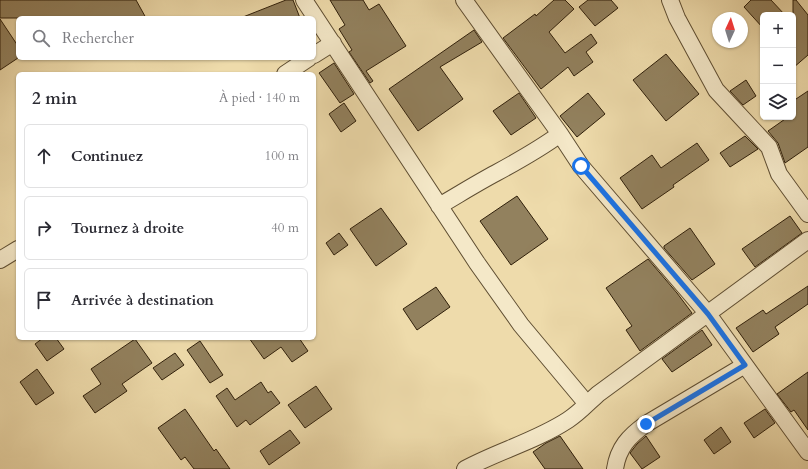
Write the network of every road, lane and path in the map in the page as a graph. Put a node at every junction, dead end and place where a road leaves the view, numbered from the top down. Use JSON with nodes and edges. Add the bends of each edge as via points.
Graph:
{"nodes":[{"id":1,"x":304,"y":0,"type":"edge"},
{"id":2,"x":464,"y":0,"type":"edge"},
{"id":3,"x":670,"y":0,"type":"edge"},
{"id":4,"x":315,"y":16,"type":"edge"},
{"id":5,"x":316,"y":18,"type":"edge"},
{"id":6,"x":333,"y":43,"type":"junction"},
{"id":7,"x":316,"y":54,"type":"edge"},
{"id":8,"x":306,"y":60,"type":"edge"},
{"id":9,"x":288,"y":72,"type":"edge"},
{"id":10,"x":560,"y":134,"type":"junction"},
{"id":11,"x":439,"y":206,"type":"junction"},
{"id":12,"x":808,"y":214,"type":"edge"},
{"id":13,"x":808,"y":240,"type":"edge"},
{"id":14,"x":16,"y":250,"type":"edge"},
{"id":15,"x":0,"y":260,"type":"edge"},
{"id":16,"x":708,"y":314,"type":"junction"},
{"id":17,"x":745,"y":365,"type":"junction"},
{"id":18,"x":587,"y":404,"type":"junction"},
{"id":19,"x":808,"y":452,"type":"edge"},
{"id":20,"x":465,"y":469,"type":"edge"},
{"id":21,"x":615,"y":469,"type":"edge"}],
"edges":[{"from":1,"to":4,"type":"street"},
{"from":2,"to":10,"type":"street"},
{"from":3,"to":12,"type":"street","via":[[716,90],[769,147],[779,174]]},
{"from":5,"to":6,"type":"street"},
{"from":6,"to":7,"type":"street"},
{"from":6,"to":11,"type":"street"},
{"from":8,"to":9,"type":"street"},
{"from":10,"to":11,"type":"street","via":[[532,153]]},
{"from":10,"to":16,"type":"street","via":[[581,166]]},
{"from":11,"to":18,"type":"street","via":[[521,325]]},
{"from":13,"to":16,"type":"street"},
{"from":14,"to":15,"type":"street"},
{"from":16,"to":17,"type":"street"},
{"from":16,"to":18,"type":"street"},
{"from":17,"to":19,"type":"street"},
{"from":17,"to":21,"type":"street","via":[[631,435],[616,457]]},
{"from":18,"to":20,"type":"street","via":[[577,414],[541,435]]}]}
